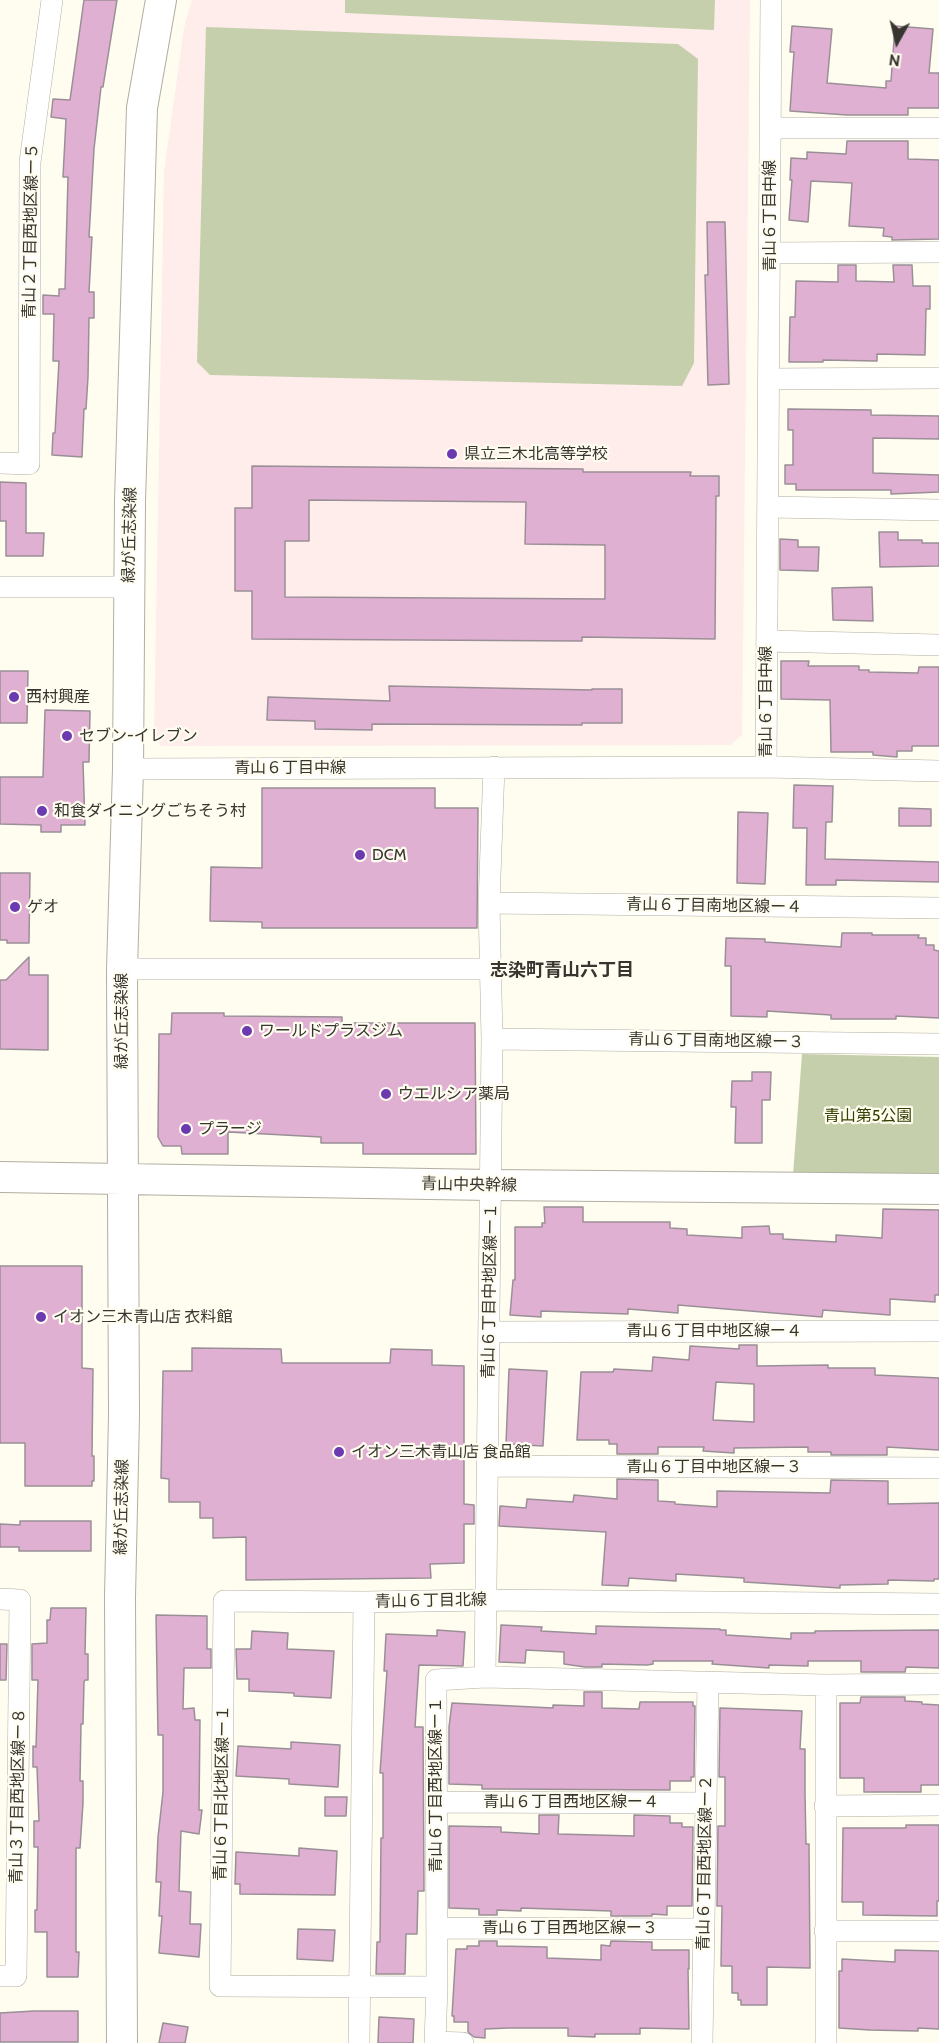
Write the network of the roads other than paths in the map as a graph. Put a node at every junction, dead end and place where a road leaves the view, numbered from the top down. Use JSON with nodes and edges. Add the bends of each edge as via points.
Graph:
{"nodes":[{"id":1,"x":52,"y":0,"type":"edge"},
{"id":2,"x":161,"y":0,"type":"edge"},
{"id":3,"x":771,"y":0,"type":"edge"},
{"id":4,"x":770,"y":128,"type":"junction"},
{"id":5,"x":939,"y":128,"type":"edge"},
{"id":6,"x":939,"y":252,"type":"edge"},
{"id":7,"x":769,"y":253,"type":"junction"},
{"id":8,"x":939,"y":378,"type":"edge"},
{"id":9,"x":769,"y":379,"type":"junction"},
{"id":10,"x":0,"y":463,"type":"edge"},
{"id":11,"x":768,"y":507,"type":"junction"},
{"id":12,"x":939,"y":510,"type":"edge"},
{"id":13,"x":0,"y":587,"type":"edge"},
{"id":14,"x":129,"y":587,"type":"junction"},
{"id":15,"x":767,"y":641,"type":"junction"},
{"id":16,"x":939,"y":645,"type":"edge"},
{"id":17,"x":494,"y":767,"type":"junction"},
{"id":18,"x":766,"y":767,"type":"junction"},
{"id":19,"x":128,"y":769,"type":"junction"},
{"id":20,"x":939,"y":771,"type":"edge"},
{"id":21,"x":489,"y":903,"type":"junction"},
{"id":22,"x":939,"y":908,"type":"edge"},
{"id":23,"x":122,"y":969,"type":"junction"},
{"id":24,"x":490,"y":969,"type":"junction"},
{"id":25,"x":492,"y":1039,"type":"junction"},
{"id":26,"x":939,"y":1044,"type":"edge"},
{"id":27,"x":0,"y":1177,"type":"edge"},
{"id":28,"x":122,"y":1178,"type":"junction"},
{"id":29,"x":491,"y":1185,"type":"junction"},
{"id":30,"x":939,"y":1189,"type":"edge"},
{"id":31,"x":939,"y":1331,"type":"edge"},
{"id":32,"x":490,"y":1332,"type":"junction"},
{"id":33,"x":488,"y":1466,"type":"junction"},
{"id":34,"x":939,"y":1468,"type":"edge"},
{"id":35,"x":10,"y":1600,"type":"edge"},
{"id":36,"x":486,"y":1600,"type":"junction"},
{"id":37,"x":364,"y":1602,"type":"junction"},
{"id":38,"x":939,"y":1604,"type":"edge"},
{"id":39,"x":485,"y":1677,"type":"junction"},
{"id":40,"x":708,"y":1683,"type":"junction"},
{"id":41,"x":939,"y":1684,"type":"edge"},
{"id":42,"x":826,"y":1685,"type":"junction"},
{"id":43,"x":436,"y":1802,"type":"junction"},
{"id":44,"x":706,"y":1803,"type":"junction"},
{"id":45,"x":939,"y":1805,"type":"edge"},
{"id":46,"x":825,"y":1806,"type":"junction"},
{"id":47,"x":437,"y":1928,"type":"junction"},
{"id":48,"x":703,"y":1929,"type":"junction"},
{"id":49,"x":825,"y":1931,"type":"junction"},
{"id":50,"x":939,"y":1931,"type":"edge"},
{"id":51,"x":0,"y":1976,"type":"edge"},
{"id":52,"x":360,"y":1986,"type":"junction"},
{"id":53,"x":437,"y":1987,"type":"junction"},
{"id":54,"x":122,"y":2043,"type":"edge"},
{"id":55,"x":359,"y":2043,"type":"edge"},
{"id":56,"x":463,"y":2043,"type":"edge"},
{"id":57,"x":702,"y":2043,"type":"edge"},
{"id":58,"x":826,"y":2043,"type":"edge"}],
"edges":[{"from":1,"to":10,"type":"street","name":"青山２丁目西地区線ー５","via":[[30,162],[29,464]]},
{"from":2,"to":14,"type":"street","name":"緑が丘志染線","via":[[142,108]]},
{"from":3,"to":4,"type":"street","name":"青山６丁目中線"},
{"from":4,"to":5,"type":"street"},
{"from":4,"to":7,"type":"street","name":"青山６丁目中線"},
{"from":6,"to":7,"type":"street"},
{"from":7,"to":9,"type":"street","name":"青山６丁目中線"},
{"from":8,"to":9,"type":"street"},
{"from":9,"to":11,"type":"street","name":"青山６丁目中線"},
{"from":11,"to":12,"type":"street"},
{"from":11,"to":15,"type":"street","name":"青山６丁目中線"},
{"from":13,"to":14,"type":"street"},
{"from":14,"to":19,"type":"street","name":"緑が丘志染線"},
{"from":15,"to":16,"type":"street"},
{"from":15,"to":18,"type":"street","name":"青山６丁目中線"},
{"from":17,"to":18,"type":"street","name":"青山６丁目中線"},
{"from":17,"to":19,"type":"street","name":"青山６丁目中線"},
{"from":17,"to":21,"type":"street","name":"青山６丁目中地区線ー１"},
{"from":18,"to":20,"type":"street"},
{"from":19,"to":23,"type":"street","name":"緑が丘志染線"},
{"from":21,"to":22,"type":"street","name":"青山６丁目南地区線ー４"},
{"from":21,"to":24,"type":"street","name":"青山６丁目中地区線ー１"},
{"from":23,"to":24,"type":"street"},
{"from":23,"to":28,"type":"street","name":"緑が丘志染線"},
{"from":24,"to":25,"type":"street","name":"青山６丁目中地区線ー１"},
{"from":25,"to":26,"type":"street","name":"青山６丁目南地区線ー３"},
{"from":25,"to":29,"type":"street","name":"青山６丁目中地区線ー１"},
{"from":27,"to":28,"type":"street","name":"青山中央幹線"},
{"from":28,"to":29,"type":"street","name":"青山中央幹線"},
{"from":28,"to":54,"type":"street","name":"緑が丘志染線"},
{"from":29,"to":30,"type":"street","name":"青山中央幹線"},
{"from":29,"to":32,"type":"street","name":"青山６丁目中地区線ー１"},
{"from":31,"to":32,"type":"street","name":"青山６丁目中地区線ー４"},
{"from":32,"to":33,"type":"street","name":"青山６丁目中地区線ー１"},
{"from":33,"to":34,"type":"street","name":"青山６丁目中地区線ー３"},
{"from":33,"to":36,"type":"street","name":"青山６丁目中地区線ー１"},
{"from":35,"to":51,"type":"street","name":"青山３丁目西地区線ー８","via":[[16,1976]]},
{"from":36,"to":37,"type":"street","name":"青山６丁目北線"},
{"from":36,"to":38,"type":"street","name":"青山６丁目北線"},
{"from":36,"to":39,"type":"street","name":"青山６丁目中地区線ー１"},
{"from":37,"to":52,"type":"street","name":"青山６丁目北線"},
{"from":37,"to":52,"type":"street","name":"青山６丁目北地区線ー１","via":[[224,1600],[220,1986]]},
{"from":39,"to":40,"type":"street","name":"青山６丁目西地区線ー１"},
{"from":39,"to":43,"type":"street","name":"青山６丁目西地区線ー１","via":[[436,1680]]},
{"from":40,"to":42,"type":"street","name":"青山６丁目西地区線ー１"},
{"from":40,"to":44,"type":"street","name":"青山６丁目西地区線ー２"},
{"from":41,"to":42,"type":"street","name":"青山６丁目西地区線ー１"},
{"from":42,"to":46,"type":"street"},
{"from":43,"to":44,"type":"street","name":"青山６丁目西地区線ー４"},
{"from":43,"to":47,"type":"street","name":"青山６丁目西地区線ー１"},
{"from":44,"to":48,"type":"street","name":"青山６丁目西地区線ー２"},
{"from":45,"to":46,"type":"street"},
{"from":46,"to":49,"type":"street"},
{"from":47,"to":48,"type":"street","name":"青山６丁目西地区線ー３"},
{"from":47,"to":53,"type":"street","name":"青山６丁目西地区線ー１"},
{"from":48,"to":57,"type":"street","name":"青山６丁目西地区線ー２"},
{"from":49,"to":50,"type":"street"},
{"from":49,"to":58,"type":"street"},
{"from":52,"to":53,"type":"street"},
{"from":52,"to":55,"type":"street","name":"青山６丁目北線"},
{"from":53,"to":56,"type":"street","via":[[435,2042]]}]}
